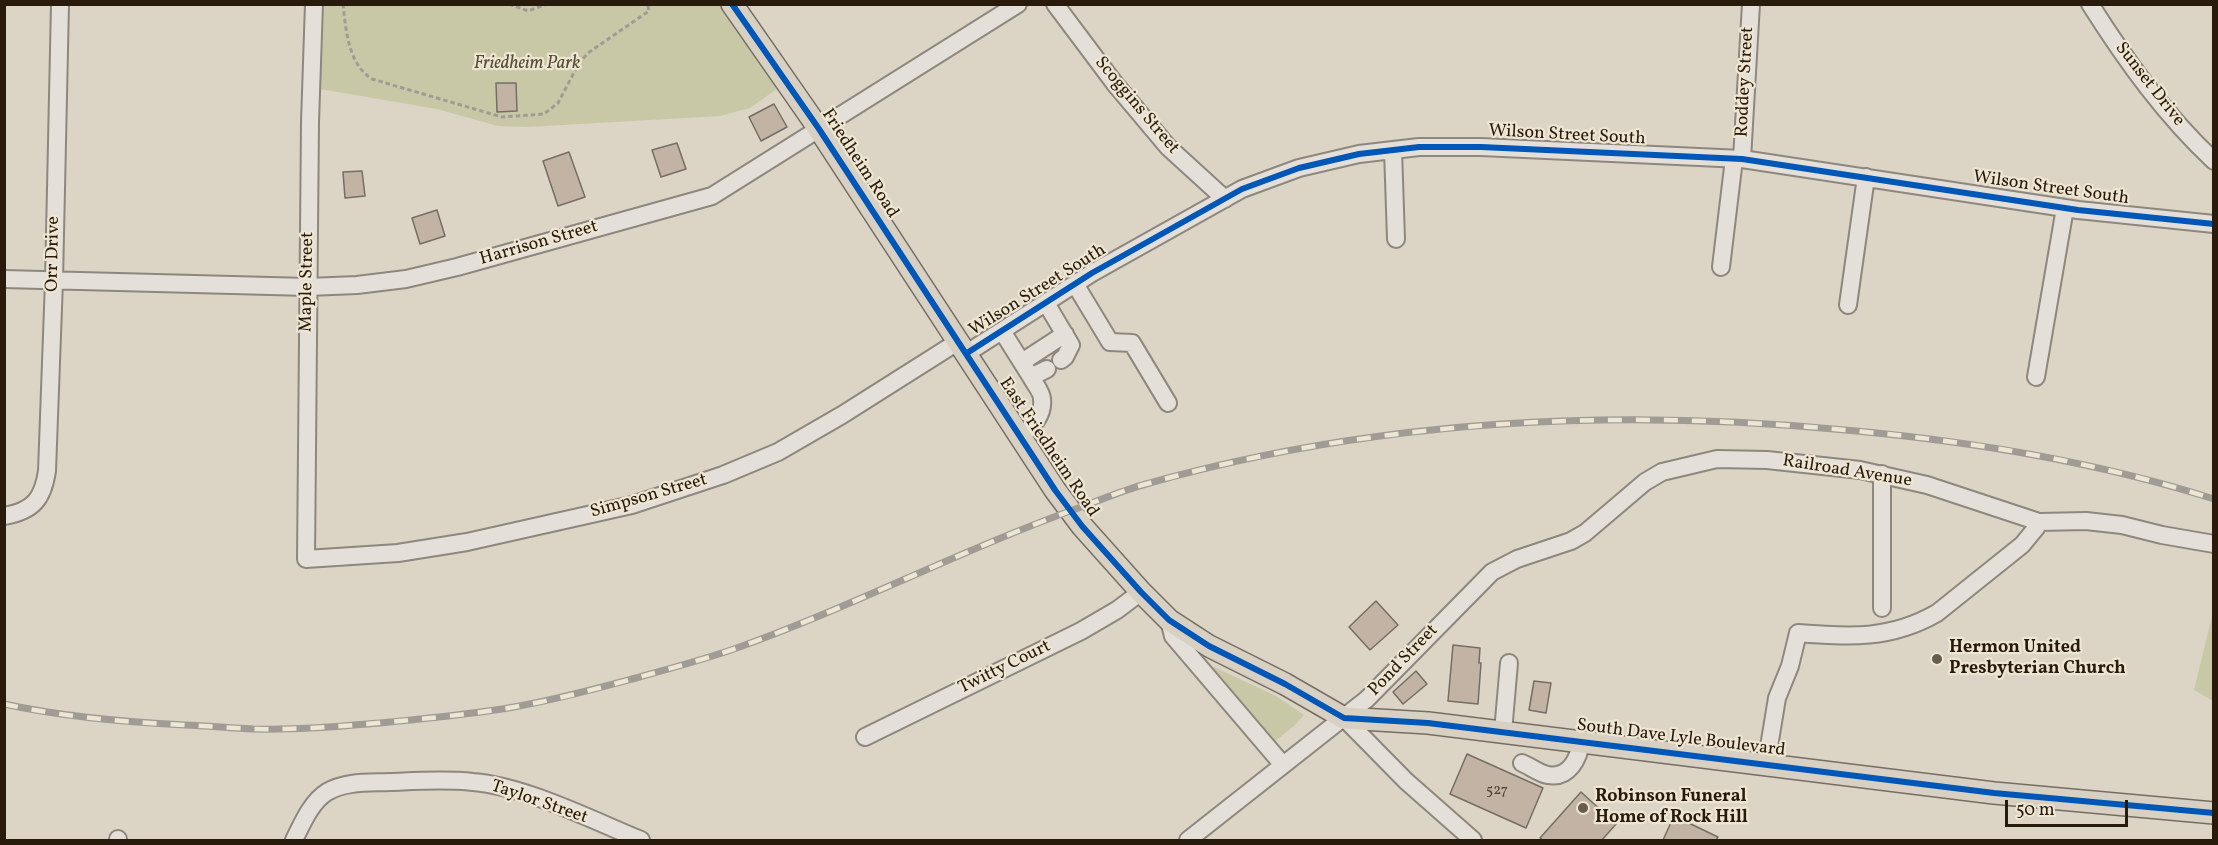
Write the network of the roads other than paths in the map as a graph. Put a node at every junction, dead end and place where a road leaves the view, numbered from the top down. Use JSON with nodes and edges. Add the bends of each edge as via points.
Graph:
{"nodes":[{"id":1,"x":60,"y":4,"type":"edge"},
{"id":2,"x":314,"y":4,"type":"edge"},
{"id":3,"x":732,"y":4,"type":"edge"},
{"id":4,"x":1018,"y":4,"type":"edge"},
{"id":5,"x":1055,"y":4,"type":"edge"},
{"id":6,"x":1750,"y":4,"type":"edge"},
{"id":7,"x":2090,"y":4,"type":"edge"},
{"id":8,"x":819,"y":129,"type":"junction"},
{"id":9,"x":1393,"y":150,"type":"junction"},
{"id":10,"x":1738,"y":159,"type":"junction"},
{"id":11,"x":2214,"y":161,"type":"edge"},
{"id":12,"x":1866,"y":177,"type":"junction"},
{"id":13,"x":1225,"y":199,"type":"junction"},
{"id":14,"x":2065,"y":208,"type":"junction"},
{"id":15,"x":2214,"y":224,"type":"edge"},
{"id":16,"x":1396,"y":239,"type":"dead end"},
{"id":17,"x":1721,"y":267,"type":"dead end"},
{"id":18,"x":4,"y":279,"type":"edge"},
{"id":19,"x":54,"y":281,"type":"junction"},
{"id":20,"x":1075,"y":284,"type":"junction"},
{"id":21,"x":308,"y":287,"type":"junction"},
{"id":22,"x":1046,"y":303,"type":"junction"},
{"id":23,"x":1848,"y":305,"type":"dead end"},
{"id":24,"x":1002,"y":331,"type":"junction"},
{"id":25,"x":1065,"y":334,"type":"junction"},
{"id":26,"x":963,"y":347,"type":"junction"},
{"id":27,"x":1022,"y":362,"type":"junction"},
{"id":28,"x":1031,"y":377,"type":"junction"},
{"id":29,"x":2036,"y":377,"type":"dead end"},
{"id":30,"x":1168,"y":403,"type":"dead end"},
{"id":31,"x":1020,"y":436,"type":"junction"},
{"id":32,"x":1882,"y":474,"type":"junction"},
{"id":33,"x":4,"y":516,"type":"edge"},
{"id":34,"x":2039,"y":522,"type":"junction"},
{"id":35,"x":2214,"y":544,"type":"edge"},
{"id":36,"x":1535,"y":553,"type":"joint"},
{"id":37,"x":306,"y":559,"type":"joint"},
{"id":38,"x":1141,"y":592,"type":"junction"},
{"id":39,"x":1882,"y":608,"type":"dead end"},
{"id":40,"x":1169,"y":620,"type":"junction"},
{"id":41,"x":1509,"y":663,"type":"dead end"},
{"id":42,"x":1344,"y":718,"type":"junction"},
{"id":43,"x":1503,"y":732,"type":"junction"},
{"id":44,"x":865,"y":736,"type":"dead end"},
{"id":45,"x":1581,"y":742,"type":"junction"},
{"id":46,"x":1522,"y":763,"type":"dead end"},
{"id":47,"x":1282,"y":765,"type":"junction"},
{"id":48,"x":1766,"y":765,"type":"junction"},
{"id":49,"x":2214,"y":813,"type":"edge"},
{"id":50,"x":294,"y":840,"type":"edge"},
{"id":51,"x":641,"y":840,"type":"edge"},
{"id":52,"x":1188,"y":840,"type":"edge"},
{"id":53,"x":1473,"y":840,"type":"edge"}],
"edges":[{"from":1,"to":19,"type":"street","name":"Orr Drive"},
{"from":2,"to":21,"type":"street","name":"Maple Street"},
{"from":3,"to":8,"type":"main road","name":"Friedheim Road"},
{"from":4,"to":8,"type":"street","name":"Harrison Street"},
{"from":5,"to":13,"type":"street","name":"Scoggins Street","via":[[1114,84],[1168,147]]},
{"from":6,"to":10,"type":"street","name":"Roddey Street"},
{"from":7,"to":11,"type":"street","name":"Sunset Drive","via":[[2155,99]]},
{"from":8,"to":21,"type":"street","name":"Harrison Street","via":[[699,201],[406,279]]},
{"from":8,"to":26,"type":"main road","name":"Friedheim Road"},
{"from":9,"to":10,"type":"street","name":"Wilson Street South","via":[[1481,147]]},
{"from":9,"to":13,"type":"street","name":"Wilson Street South","via":[[1299,168]]},
{"from":9,"to":16,"type":"street"},
{"from":10,"to":12,"type":"street","name":"Wilson Street South"},
{"from":10,"to":17,"type":"street","name":"Roddey Street"},
{"from":12,"to":14,"type":"street","name":"Wilson Street South"},
{"from":12,"to":23,"type":"street"},
{"from":13,"to":20,"type":"street","name":"Wilson Street South"},
{"from":14,"to":15,"type":"street","name":"Wilson Street South"},
{"from":14,"to":29,"type":"street"},
{"from":18,"to":19,"type":"street","name":"Harrison Street"},
{"from":19,"to":21,"type":"street","name":"Harrison Street"},
{"from":19,"to":33,"type":"street","name":"Orr Drive","via":[[44,490],[37,501],[21,512]]},
{"from":20,"to":22,"type":"street","name":"Wilson Street South"},
{"from":20,"to":30,"type":"street","via":[[1110,342],[1132,343]]},
{"from":21,"to":37,"type":"street","name":"Maple Street"},
{"from":22,"to":24,"type":"street","name":"Wilson Street South"},
{"from":22,"to":25,"type":"street"},
{"from":24,"to":26,"type":"street","name":"Wilson Street South"},
{"from":24,"to":27,"type":"street"},
{"from":25,"to":27,"type":"street"},
{"from":25,"to":28,"type":"street","via":[[1071,345],[1065,357]]},
{"from":26,"to":31,"type":"main road","name":"East Friedheim Road"},
{"from":26,"to":37,"type":"street","name":"Simpson Street","via":[[778,452],[632,505],[467,542],[398,553]]},
{"from":27,"to":28,"type":"street"},
{"from":28,"to":31,"type":"street","via":[[1042,399],[1038,420]]},
{"from":31,"to":38,"type":"main road","name":"East Friedheim Road","via":[[1082,526]]},
{"from":32,"to":34,"type":"street","name":"Railroad Avenue"},
{"from":32,"to":36,"type":"street","name":"Railroad Avenue","via":[[1742,458],[1693,464],[1662,472],[1585,533]]},
{"from":32,"to":39,"type":"street"},
{"from":34,"to":35,"type":"street","name":"Railroad Avenue","via":[[2122,525]]},
{"from":34,"to":48,"type":"street","via":[[2022,545],[1923,621],[1866,636],[1798,633],[1777,698]]},
{"from":36,"to":42,"type":"street","name":"Pond Street","via":[[1492,572],[1380,688]]},
{"from":38,"to":40,"type":"main road","name":"East Friedheim Road"},
{"from":38,"to":44,"type":"street","name":"Twitty Court","via":[[1081,631]]},
{"from":40,"to":42,"type":"main road","name":"South Dave Lyle Boulevard","via":[[1209,646]]},
{"from":40,"to":47,"type":"street","name":"East Friedheim Road","via":[[1173,636]]},
{"from":41,"to":43,"type":"street"},
{"from":42,"to":43,"type":"main road","name":"South Dave Lyle Boulevard"},
{"from":42,"to":47,"type":"street","name":"Pond Street"},
{"from":42,"to":53,"type":"street","via":[[1406,781]]},
{"from":43,"to":45,"type":"main road","name":"South Dave Lyle Boulevard"},
{"from":45,"to":46,"type":"street","via":[[1576,762],[1559,773],[1548,776]]},
{"from":45,"to":48,"type":"main road","name":"South Dave Lyle Boulevard"},
{"from":47,"to":52,"type":"street","name":"Pond Street"},
{"from":48,"to":49,"type":"main road","name":"South Dave Lyle Boulevard","via":[[1994,794]]},
{"from":50,"to":51,"type":"street","name":"Taylor Street","via":[[303,821],[326,792],[351,784],[474,782],[540,799]]}]}
